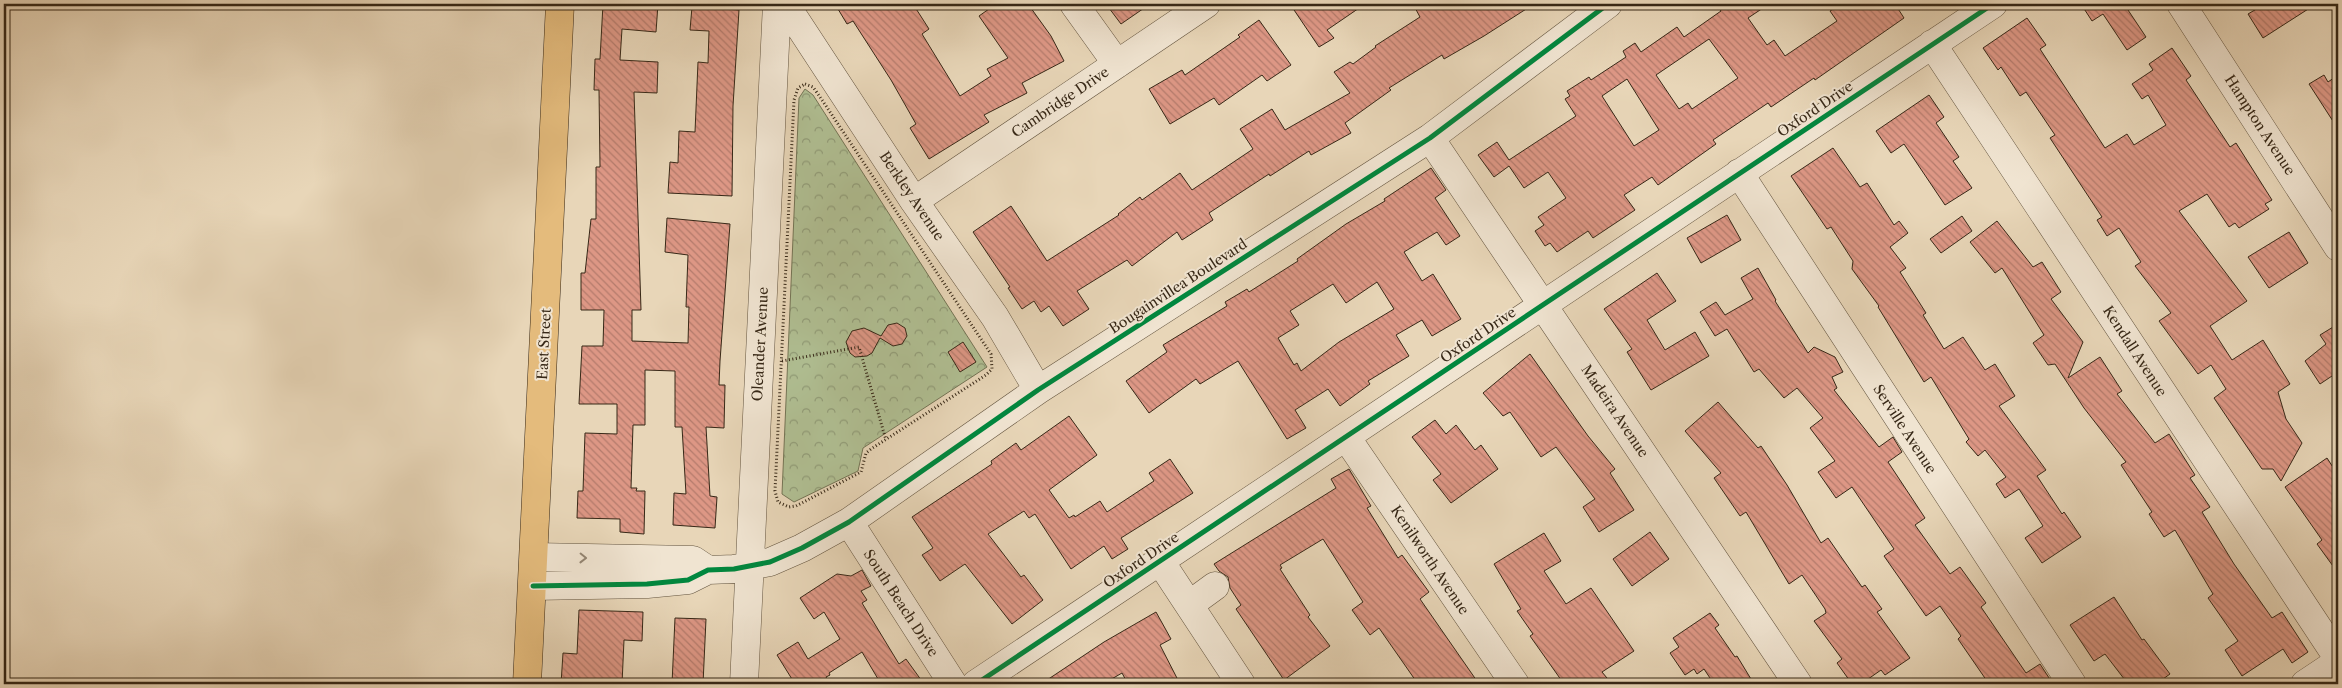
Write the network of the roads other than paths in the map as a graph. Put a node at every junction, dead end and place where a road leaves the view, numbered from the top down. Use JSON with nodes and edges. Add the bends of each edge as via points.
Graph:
{"nodes":[{"id":1,"x":560,"y":4,"type":"edge"},
{"id":2,"x":778,"y":4,"type":"edge"},
{"id":3,"x":785,"y":4,"type":"edge"},
{"id":4,"x":1074,"y":4,"type":"edge"},
{"id":5,"x":1206,"y":4,"type":"edge"},
{"id":6,"x":1608,"y":4,"type":"edge"},
{"id":7,"x":1993,"y":4,"type":"edge"},
{"id":8,"x":2182,"y":4,"type":"edge"},
{"id":9,"x":1932,"y":44,"type":"junction"},
{"id":10,"x":1117,"y":64,"type":"junction"},
{"id":11,"x":1430,"y":138,"type":"junction"},
{"id":12,"x":1739,"y":173,"type":"junction"},
{"id":13,"x":914,"y":201,"type":"junction"},
{"id":14,"x":2338,"y":247,"type":"edge"},
{"id":15,"x":1543,"y":304,"type":"junction"},
{"id":16,"x":1038,"y":390,"type":"junction"},
{"id":17,"x":1346,"y":437,"type":"junction"},
{"id":18,"x":849,"y":522,"type":"junction"},
{"id":19,"x":534,"y":557,"type":"junction"},
{"id":20,"x":1160,"y":561,"type":"junction"},
{"id":21,"x":750,"y":566,"type":"junction"},
{"id":22,"x":708,"y":570,"type":"junction"},
{"id":23,"x":533,"y":586,"type":"junction"},
{"id":24,"x":1215,"y":586,"type":"dead end"},
{"id":25,"x":1189,"y":605,"type":"junction"},
{"id":26,"x":2338,"y":658,"type":"edge"},
{"id":27,"x":2338,"y":662,"type":"edge"},
{"id":28,"x":528,"y":684,"type":"edge"},
{"id":29,"x":744,"y":684,"type":"edge"},
{"id":30,"x":953,"y":684,"type":"edge"},
{"id":31,"x":976,"y":684,"type":"edge"},
{"id":32,"x":1241,"y":684,"type":"edge"},
{"id":33,"x":1515,"y":684,"type":"edge"},
{"id":34,"x":1798,"y":684,"type":"edge"},
{"id":35,"x":2072,"y":684,"type":"edge"},
{"id":36,"x":2305,"y":684,"type":"edge"}],
"edges":[{"from":1,"to":19,"type":"main road","name":"East Street"},
{"from":2,"to":21,"type":"street","name":"Oleander Avenue"},
{"from":3,"to":13,"type":"street","name":"Berkley Avenue"},
{"from":4,"to":10,"type":"street"},
{"from":5,"to":10,"type":"street","name":"Cambridge Drive"},
{"from":6,"to":11,"type":"street","name":"Bougainvillea Boulevard"},
{"from":7,"to":9,"type":"street","name":"Oxford Drive"},
{"from":8,"to":14,"type":"street","name":"Hampton Avenue"},
{"from":9,"to":12,"type":"street","name":"Oxford Drive"},
{"from":9,"to":26,"type":"street","name":"Kendall Avenue"},
{"from":10,"to":13,"type":"street","name":"Cambridge Drive"},
{"from":11,"to":15,"type":"street","name":"Madeira Avenue"},
{"from":11,"to":16,"type":"street","name":"Bougainvillea Boulevard"},
{"from":12,"to":15,"type":"street","name":"Oxford Drive"},
{"from":12,"to":35,"type":"street","name":"Serville Avenue"},
{"from":13,"to":16,"type":"street","name":"Berkley Avenue","via":[[995,317]]},
{"from":15,"to":17,"type":"street","name":"Oxford Drive"},
{"from":15,"to":34,"type":"street","name":"Madeira Avenue"},
{"from":16,"to":18,"type":"street","name":"Bougainvillea Boulevard"},
{"from":17,"to":20,"type":"street","name":"Oxford Drive"},
{"from":17,"to":33,"type":"street","name":"Kenilworth Avenue"},
{"from":18,"to":21,"type":"street","name":"Bougainvillea Boulevard","via":[[794,552]]},
{"from":18,"to":30,"type":"street","name":"South Beach Drive"},
{"from":19,"to":22,"type":"street","one_way":true,"via":[[692,560]]},
{"from":19,"to":23,"type":"main road","name":"East Street"},
{"from":20,"to":25,"type":"street"},
{"from":20,"to":31,"type":"street","name":"Oxford Drive"},
{"from":21,"to":22,"type":"street","name":"Bougainvillea Boulevard"},
{"from":21,"to":29,"type":"street","name":"Oleander Avenue"},
{"from":22,"to":23,"type":"street","via":[[688,580],[647,584]]},
{"from":23,"to":28,"type":"main road","name":"East Street"},
{"from":24,"to":25,"type":"street"},
{"from":25,"to":32,"type":"street"},
{"from":27,"to":36,"type":"street"}]}
